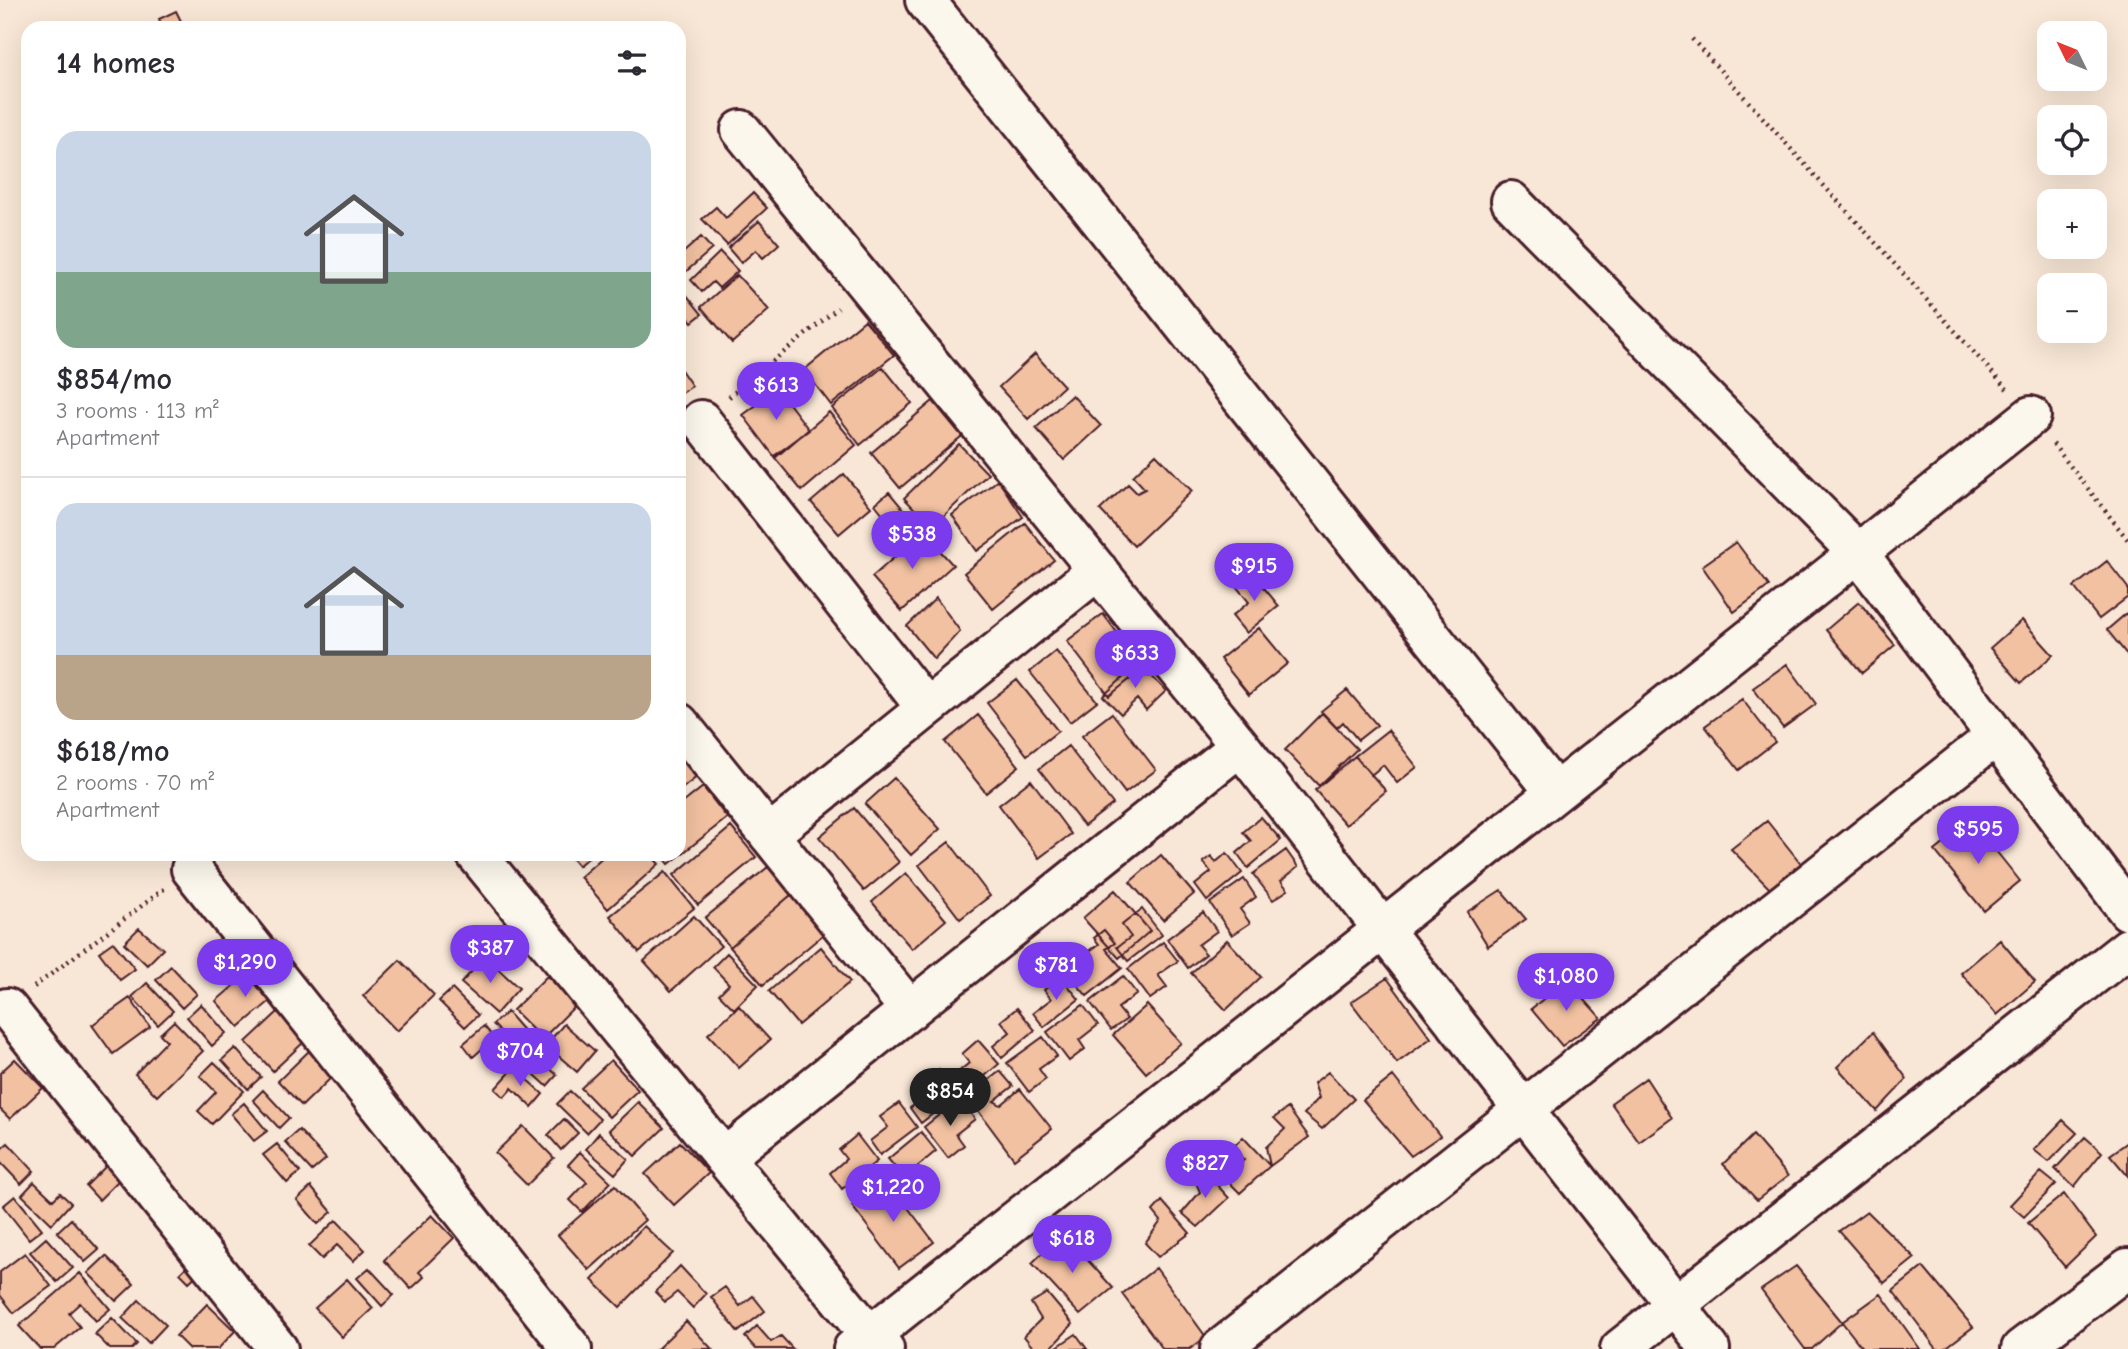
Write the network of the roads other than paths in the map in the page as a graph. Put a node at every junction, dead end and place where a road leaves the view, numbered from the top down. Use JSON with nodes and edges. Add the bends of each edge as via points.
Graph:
{"nodes":[{"id":1,"x":925,"y":0,"type":"edge"},
{"id":2,"x":741,"y":130,"type":"dead end"},
{"id":3,"x":1511,"y":201,"type":"dead end"},
{"id":4,"x":2031,"y":416,"type":"road end"},
{"id":5,"x":701,"y":420,"type":"road end"},
{"id":6,"x":1859,"y":554,"type":"junction"},
{"id":7,"x":1098,"y":570,"type":"junction"},
{"id":8,"x":926,"y":708,"type":"junction"},
{"id":9,"x":686,"y":732,"type":"edge"},
{"id":10,"x":1996,"y":736,"type":"junction"},
{"id":11,"x":1240,"y":746,"type":"junction"},
{"id":12,"x":1555,"y":792,"type":"junction"},
{"id":13,"x":769,"y":835,"type":"junction"},
{"id":14,"x":482,"y":861,"type":"edge"},
{"id":15,"x":191,"y":869,"type":"road end"},
{"id":16,"x":2128,"y":911,"type":"edge"},
{"id":17,"x":1384,"y":928,"type":"junction"},
{"id":18,"x":2128,"y":948,"type":"edge"},
{"id":19,"x":7,"y":1008,"type":"road end"},
{"id":20,"x":910,"y":1010,"type":"junction"},
{"id":21,"x":1523,"y":1107,"type":"junction"},
{"id":22,"x":724,"y":1158,"type":"junction"},
{"id":23,"x":2128,"y":1268,"type":"edge"},
{"id":24,"x":1677,"y":1306,"type":"junction"},
{"id":25,"x":869,"y":1345,"type":"edge"},
{"id":26,"x":278,"y":1349,"type":"edge"},
{"id":27,"x":572,"y":1349,"type":"edge"},
{"id":28,"x":1220,"y":1349,"type":"edge"},
{"id":29,"x":1620,"y":1349,"type":"edge"},
{"id":30,"x":1710,"y":1349,"type":"edge"},
{"id":31,"x":2021,"y":1349,"type":"edge"}],
"edges":[{"from":1,"to":12,"type":"street"},
{"from":2,"to":7,"type":"street"},
{"from":3,"to":6,"type":"street"},
{"from":4,"to":6,"type":"street"},
{"from":5,"to":8,"type":"street"},
{"from":6,"to":10,"type":"street"},
{"from":6,"to":12,"type":"street"},
{"from":7,"to":8,"type":"street"},
{"from":7,"to":11,"type":"street"},
{"from":8,"to":13,"type":"street"},
{"from":9,"to":13,"type":"street"},
{"from":10,"to":16,"type":"street"},
{"from":10,"to":21,"type":"street"},
{"from":11,"to":17,"type":"street"},
{"from":11,"to":20,"type":"street"},
{"from":12,"to":17,"type":"street"},
{"from":13,"to":20,"type":"street"},
{"from":14,"to":22,"type":"street"},
{"from":15,"to":27,"type":"street"},
{"from":17,"to":21,"type":"street"},
{"from":17,"to":25,"type":"street"},
{"from":18,"to":24,"type":"street"},
{"from":19,"to":26,"type":"street"},
{"from":20,"to":22,"type":"street"},
{"from":21,"to":24,"type":"street"},
{"from":21,"to":28,"type":"street"},
{"from":22,"to":25,"type":"street"},
{"from":23,"to":31,"type":"street"},
{"from":24,"to":29,"type":"street"},
{"from":24,"to":30,"type":"street"}]}
